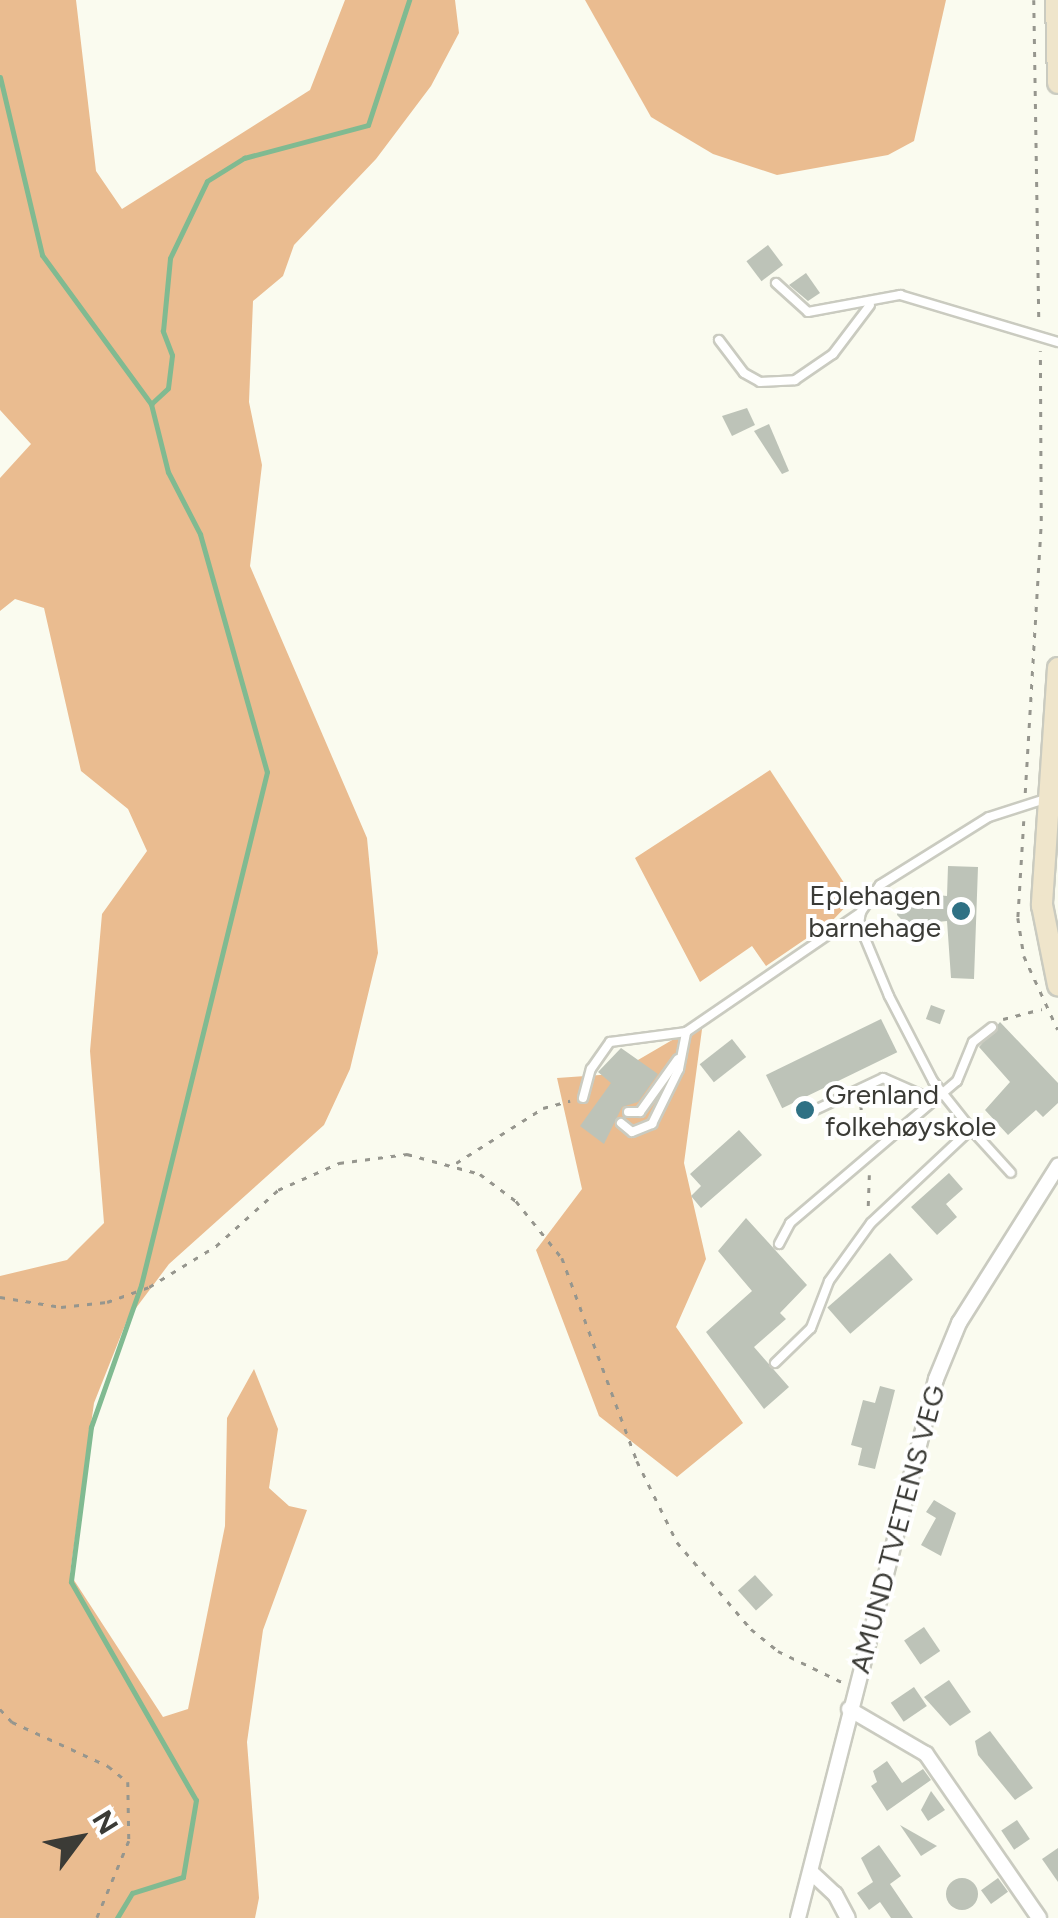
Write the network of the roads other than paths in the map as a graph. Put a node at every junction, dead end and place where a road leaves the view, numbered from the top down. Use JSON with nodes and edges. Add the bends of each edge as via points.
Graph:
{"nodes":[{"id":1,"x":1056,"y":0,"type":"edge"},
{"id":2,"x":1058,"y":83,"type":"edge"},
{"id":3,"x":776,"y":283,"type":"dead end"},
{"id":4,"x":883,"y":298,"type":"junction"},
{"id":5,"x":719,"y":340,"type":"dead end"},
{"id":6,"x":1058,"y":342,"type":"edge"},
{"id":7,"x":1058,"y":668,"type":"edge"},
{"id":8,"x":1049,"y":798,"type":"junction"},
{"id":9,"x":862,"y":912,"type":"junction"},
{"id":10,"x":1058,"y":985,"type":"edge"},
{"id":11,"x":992,"y":1027,"type":"road end"},
{"id":12,"x":686,"y":1032,"type":"junction"},
{"id":13,"x":680,"y":1056,"type":"junction"},
{"id":14,"x":941,"y":1092,"type":"junction"},
{"id":15,"x":583,"y":1098,"type":"road end"},
{"id":16,"x":932,"y":1098,"type":"junction"},
{"id":17,"x":815,"y":1110,"type":"dead end"},
{"id":18,"x":628,"y":1112,"type":"dead end"},
{"id":19,"x":620,"y":1124,"type":"dead end"},
{"id":20,"x":971,"y":1129,"type":"junction"},
{"id":21,"x":1058,"y":1166,"type":"edge"},
{"id":22,"x":1011,"y":1173,"type":"dead end"},
{"id":23,"x":780,"y":1244,"type":"dead end"},
{"id":24,"x":775,"y":1364,"type":"dead end"},
{"id":25,"x":849,"y":1710,"type":"junction"},
{"id":26,"x":811,"y":1872,"type":"junction"},
{"id":27,"x":798,"y":1918,"type":"edge"},
{"id":28,"x":848,"y":1918,"type":"edge"},
{"id":29,"x":1039,"y":1918,"type":"edge"}],
"edges":[{"from":1,"to":2,"type":"main road"},
{"from":3,"to":4,"type":"lane","via":[[796,308],[808,312]]},
{"from":4,"to":5,"type":"lane","via":[[854,320],[822,365],[795,380],[760,382]]},
{"from":4,"to":6,"type":"lane","via":[[917,298]]},
{"from":7,"to":8,"type":"main road"},
{"from":8,"to":9,"type":"lane","via":[[1025,802],[880,886]]},
{"from":8,"to":10,"type":"main road","via":[[1042,906]]},
{"from":9,"to":12,"type":"lane"},
{"from":9,"to":14,"type":"lane","via":[[875,968]]},
{"from":11,"to":14,"type":"lane","via":[[973,1042],[965,1070]]},
{"from":12,"to":13,"type":"lane"},
{"from":12,"to":15,"type":"lane","via":[[610,1042],[591,1069]]},
{"from":13,"to":18,"type":"lane","via":[[640,1112]]},
{"from":13,"to":19,"type":"lane","via":[[652,1124],[632,1132]]},
{"from":14,"to":16,"type":"lane"},
{"from":14,"to":20,"type":"lane"},
{"from":16,"to":17,"type":"lane","via":[[883,1078]]},
{"from":16,"to":23,"type":"lane","via":[[790,1223]]},
{"from":20,"to":22,"type":"lane"},
{"from":20,"to":24,"type":"lane","via":[[872,1223],[829,1281],[811,1328]]},
{"from":21,"to":25,"type":"street","name":"AMUND TVETENS VEG","via":[[959,1323],[936,1379]]},
{"from":25,"to":26,"type":"street","name":"AMUND TVETENS VEG"},
{"from":25,"to":29,"type":"street","via":[[926,1754]]},
{"from":26,"to":27,"type":"street","name":"AMUND TVETENS VEG"},
{"from":26,"to":28,"type":"street"}]}
